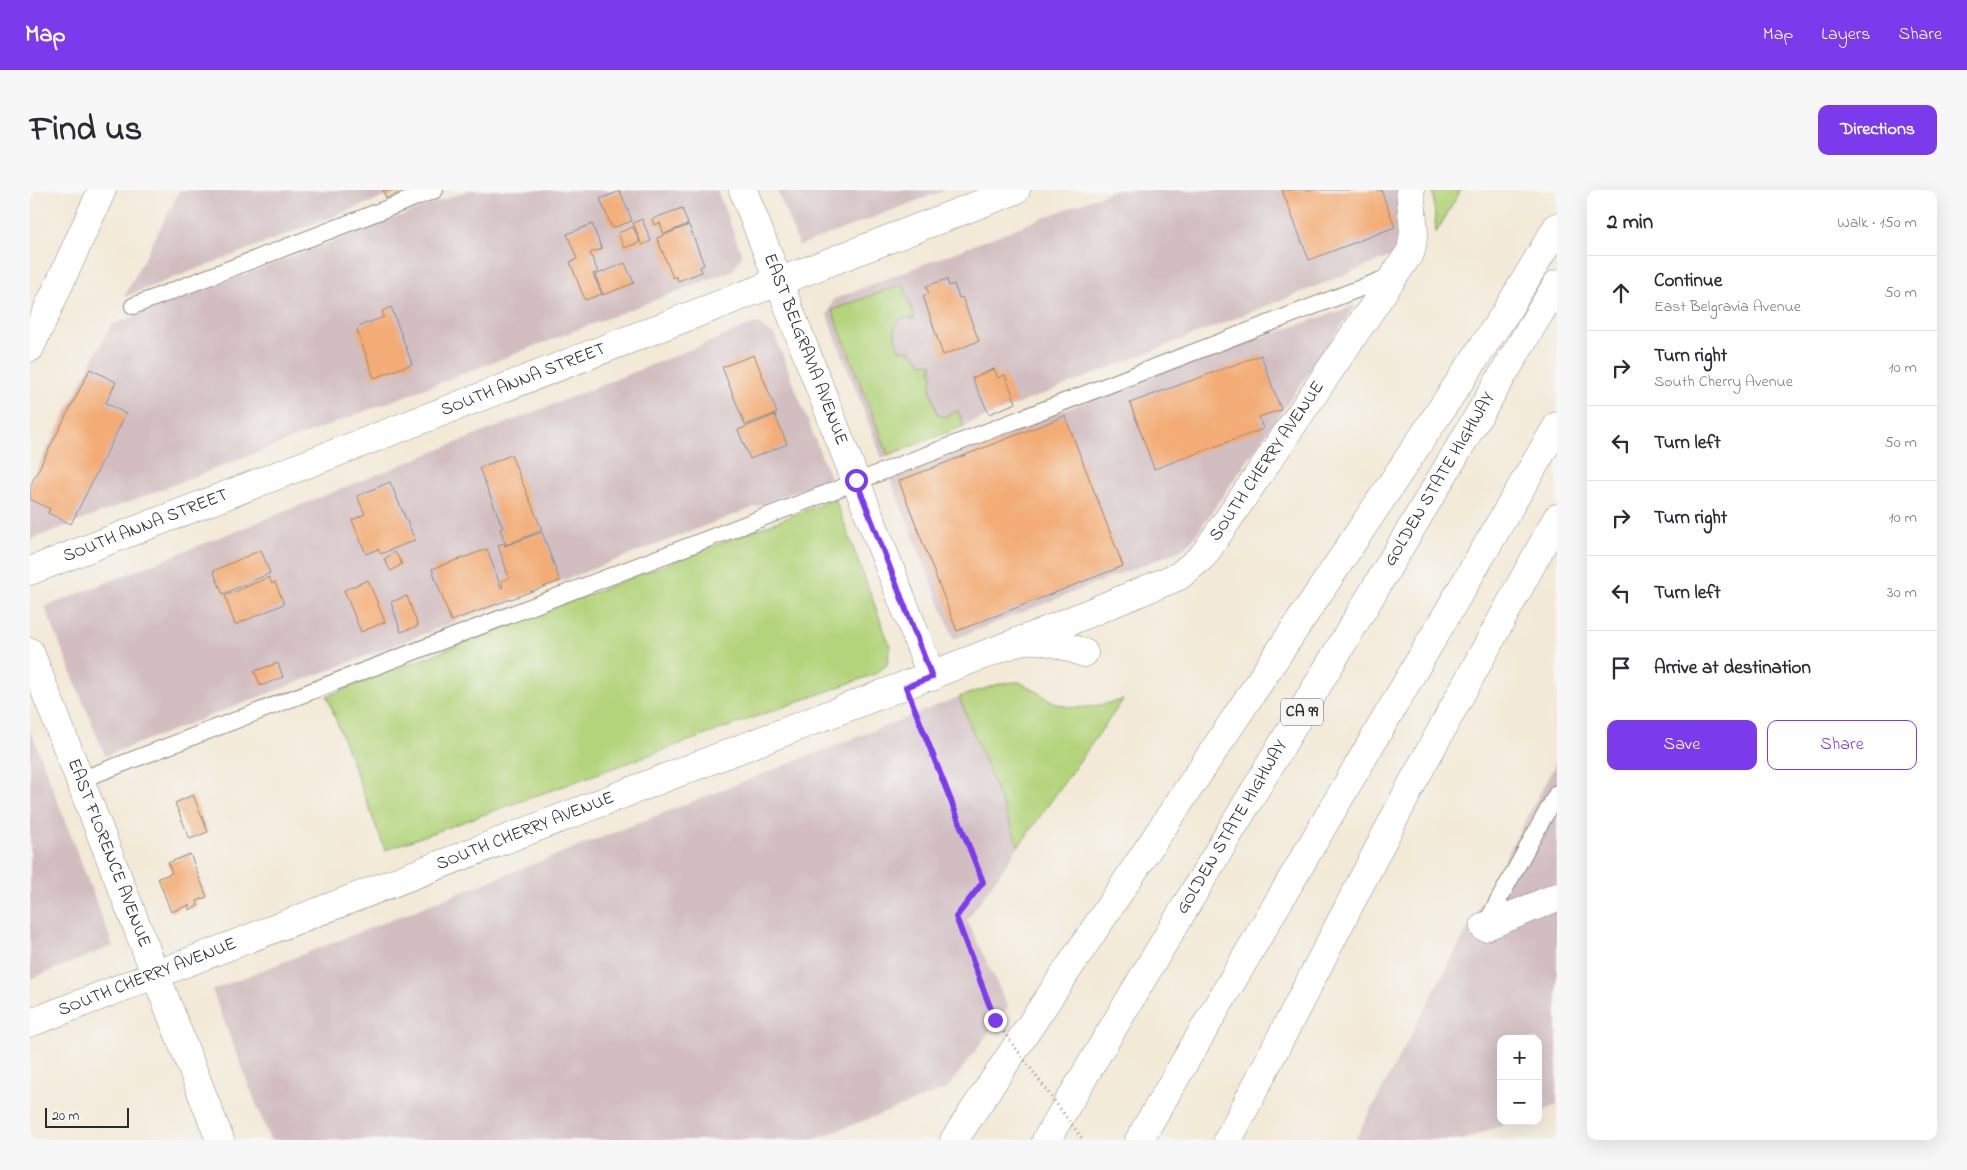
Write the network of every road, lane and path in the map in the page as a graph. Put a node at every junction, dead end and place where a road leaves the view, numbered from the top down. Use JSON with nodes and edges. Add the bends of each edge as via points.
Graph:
{"nodes":[{"id":1,"x":101,"y":190,"type":"edge"},
{"id":2,"x":435,"y":190,"type":"edge"},
{"id":3,"x":743,"y":190,"type":"edge"},
{"id":4,"x":1016,"y":190,"type":"edge"},
{"id":5,"x":1410,"y":190,"type":"edge"},
{"id":6,"x":1557,"y":227,"type":"edge"},
{"id":7,"x":1394,"y":276,"type":"junction"},
{"id":8,"x":778,"y":282,"type":"junction"},
{"id":9,"x":1557,"y":284,"type":"edge"},
{"id":10,"x":133,"y":306,"type":"dead end"},
{"id":11,"x":30,"y":323,"type":"edge"},
{"id":12,"x":30,"y":348,"type":"edge"},
{"id":13,"x":1557,"y":426,"type":"edge"},
{"id":14,"x":856,"y":480,"type":"junction"},
{"id":15,"x":1557,"y":518,"type":"edge"},
{"id":16,"x":30,"y":571,"type":"edge"},
{"id":17,"x":1022,"y":640,"type":"junction"},
{"id":18,"x":30,"y":652,"type":"edge"},
{"id":19,"x":1084,"y":653,"type":"dead end"},
{"id":20,"x":932,"y":677,"type":"junction"},
{"id":21,"x":906,"y":687,"type":"junction"},
{"id":22,"x":80,"y":780,"type":"junction"},
{"id":23,"x":1557,"y":793,"type":"edge"},
{"id":24,"x":1557,"y":897,"type":"edge"},
{"id":25,"x":1484,"y":926,"type":"joint"},
{"id":26,"x":156,"y":975,"type":"junction"},
{"id":27,"x":30,"y":1023,"type":"edge"},
{"id":28,"x":220,"y":1140,"type":"edge"},
{"id":29,"x":954,"y":1140,"type":"edge"},
{"id":30,"x":1046,"y":1140,"type":"edge"},
{"id":31,"x":1083,"y":1140,"type":"edge"},
{"id":32,"x":1139,"y":1140,"type":"edge"},
{"id":33,"x":1228,"y":1140,"type":"edge"}],
"edges":[{"from":1,"to":11,"type":"main road"},
{"from":1,"to":12,"type":"main road"},
{"from":2,"to":10,"type":"lane"},
{"from":3,"to":8,"type":"main road","name":"EAST BELGRAVIA AVENUE"},
{"from":4,"to":8,"type":"main road","name":"SOUTH ANNA STREET"},
{"from":5,"to":7,"type":"main road","name":"SOUTH CHERRY AVENUE","via":[[1414,232],[1411,251]]},
{"from":6,"to":29,"type":"main road","via":[[1506,312]]},
{"from":7,"to":14,"type":"lane"},
{"from":7,"to":17,"type":"main road","name":"SOUTH CHERRY AVENUE","via":[[1203,556],[1179,576]]},
{"from":8,"to":14,"type":"main road","name":"EAST BELGRAVIA AVENUE"},
{"from":8,"to":16,"type":"main road","name":"SOUTH ANNA STREET"},
{"from":9,"to":30,"type":"main road","name":"GOLDEN STATE HIGHWAY","number":"CA 99"},
{"from":13,"to":32,"type":"main road"},
{"from":14,"to":20,"type":"main road","name":"EAST BELGRAVIA AVENUE"},
{"from":14,"to":22,"type":"lane"},
{"from":15,"to":33,"type":"main road","via":[[1414,780]]},
{"from":17,"to":19,"type":"main road","name":"SOUTH CHERRY AVENUE","via":[[1050,641]]},
{"from":17,"to":20,"type":"main road","name":"SOUTH CHERRY AVENUE"},
{"from":18,"to":22,"type":"main road","name":"EAST FLORENCE AVENUE"},
{"from":20,"to":21,"type":"main road","name":"SOUTH CHERRY AVENUE"},
{"from":21,"to":26,"type":"main road","name":"SOUTH CHERRY AVENUE"},
{"from":21,"to":31,"type":"path","bridge":true,"via":[[983,882],[956,917],[995,1020]]},
{"from":22,"to":26,"type":"main road","name":"EAST FLORENCE AVENUE"},
{"from":23,"to":25,"type":"lane"},
{"from":24,"to":25,"type":"main road"},
{"from":26,"to":27,"type":"main road","name":"SOUTH CHERRY AVENUE"},
{"from":26,"to":28,"type":"main road","name":"EAST FLORENCE AVENUE"}]}
